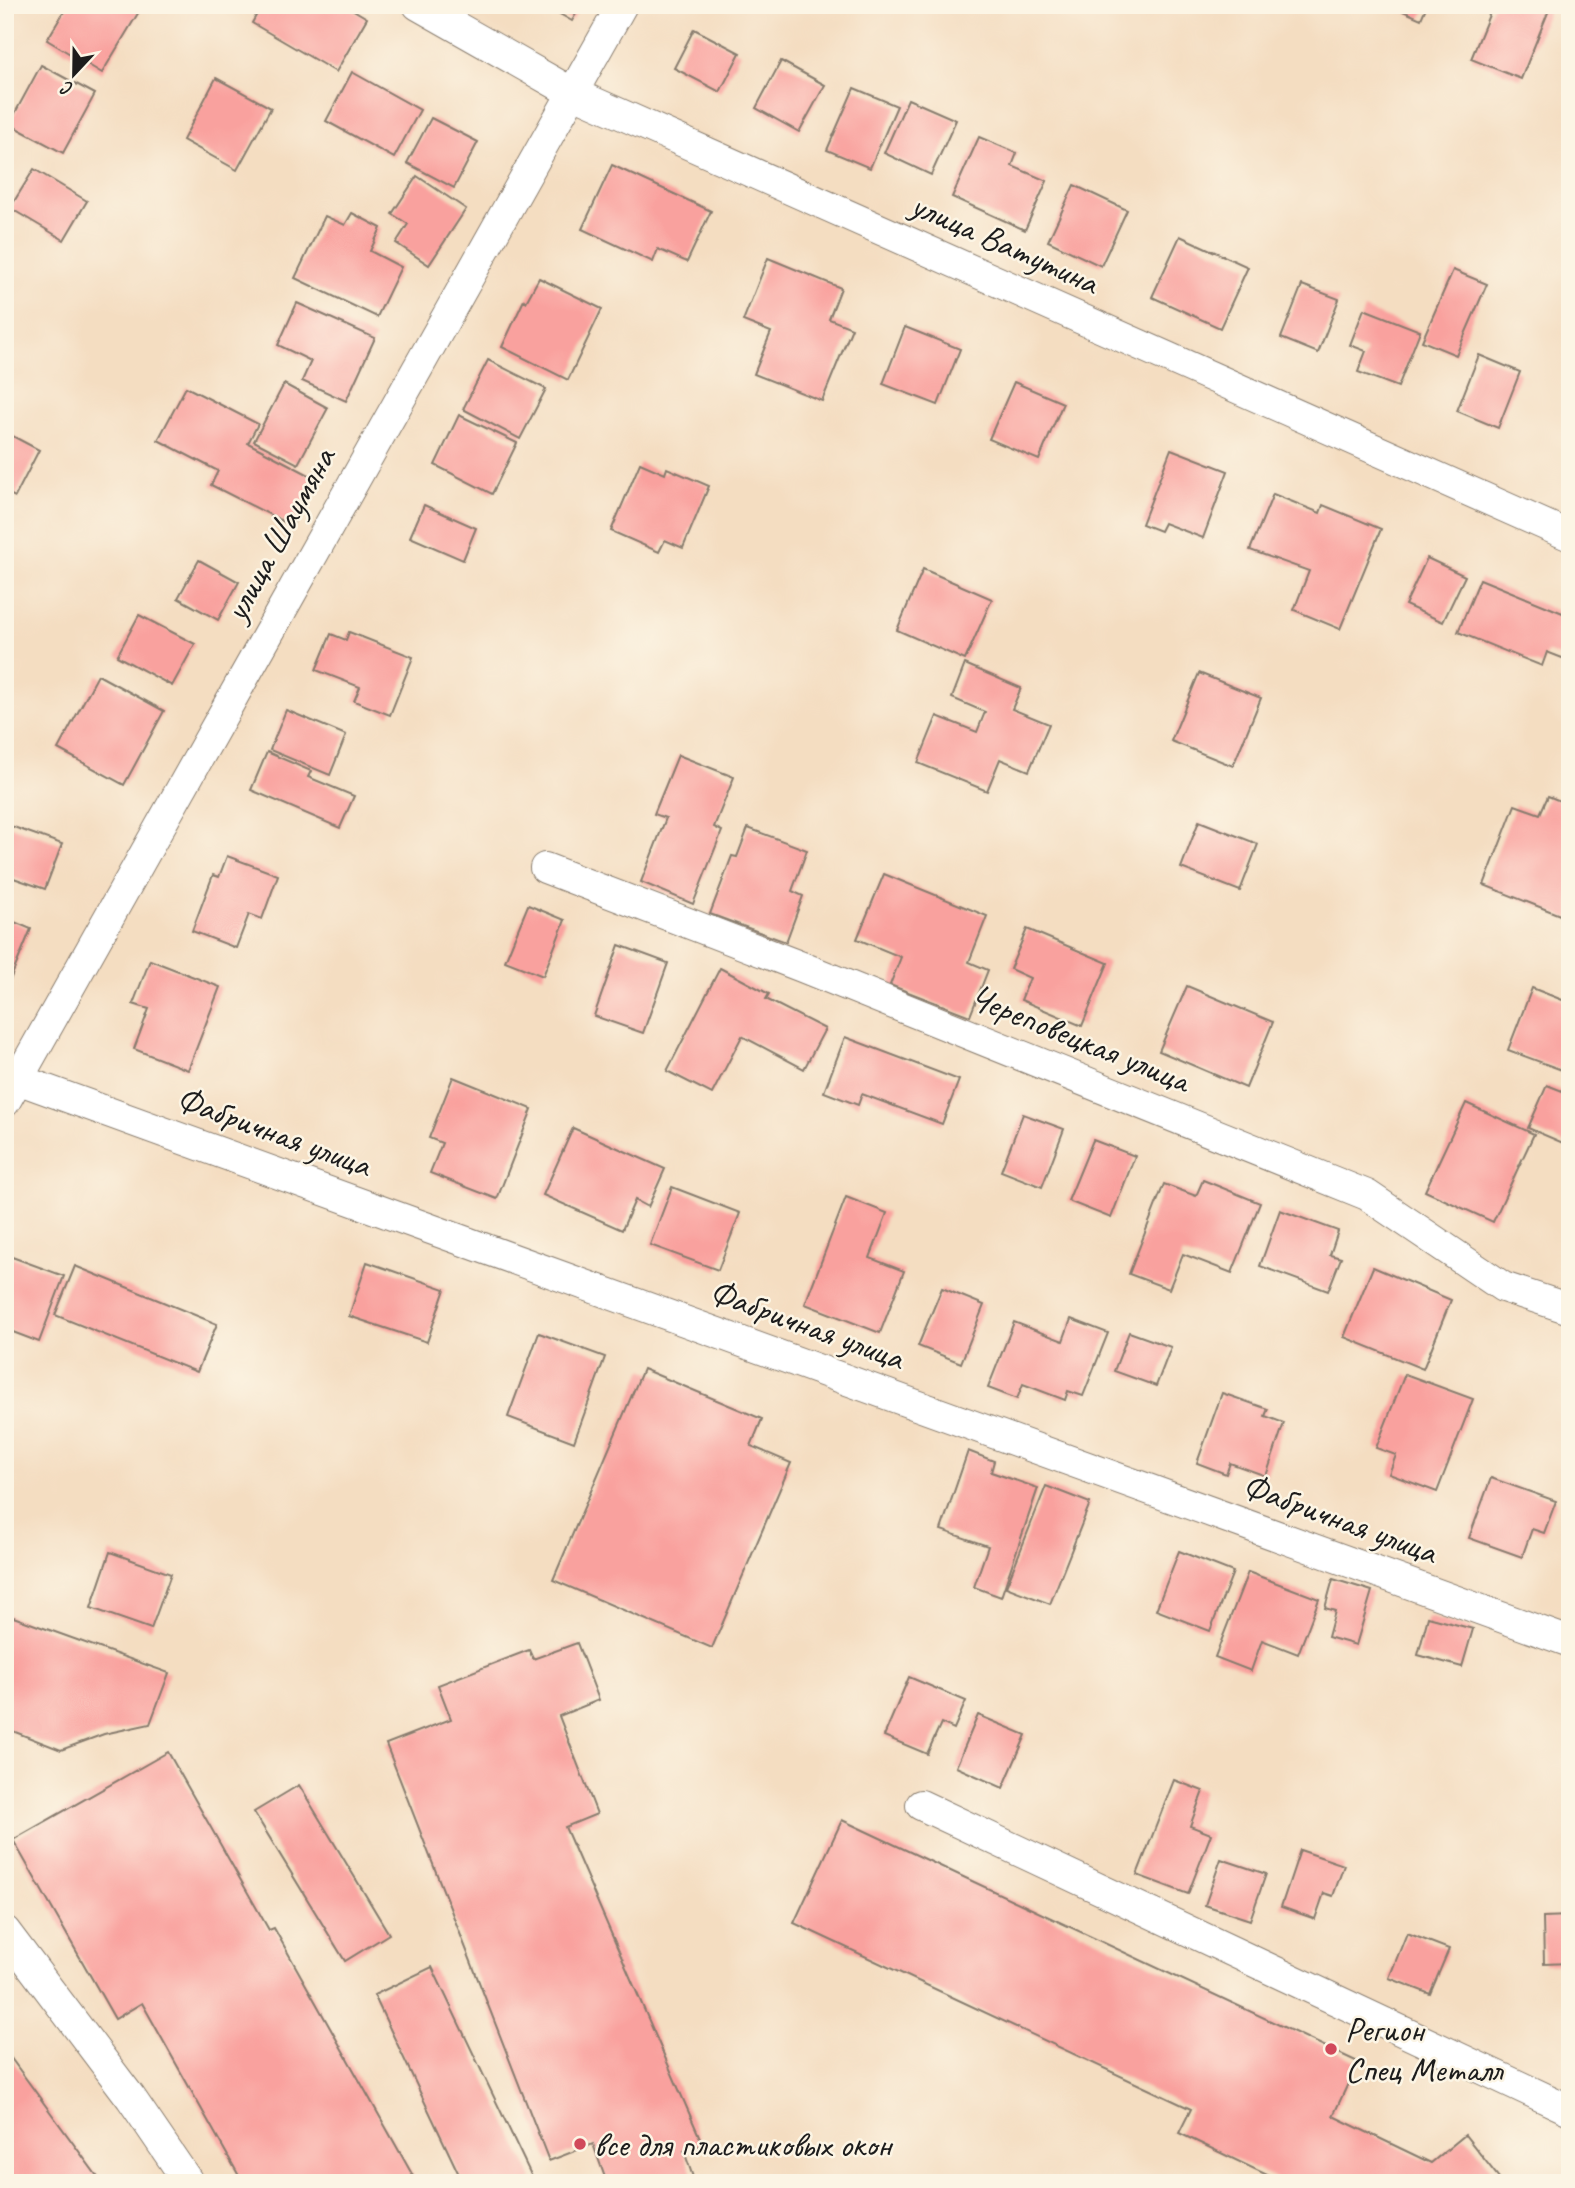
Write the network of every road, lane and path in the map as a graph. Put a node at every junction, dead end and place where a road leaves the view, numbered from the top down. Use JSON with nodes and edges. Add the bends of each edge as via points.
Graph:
{"nodes":[{"id":1,"x":418,"y":5,"type":"edge"},
{"id":2,"x":622,"y":5,"type":"edge"},
{"id":3,"x":571,"y":92,"type":"junction"},
{"id":4,"x":1570,"y":536,"type":"edge"},
{"id":5,"x":545,"y":868,"type":"dead end"},
{"id":6,"x":11,"y":1091,"type":"edge"},
{"id":7,"x":1570,"y":1309,"type":"edge"},
{"id":8,"x":1570,"y":1642,"type":"edge"},
{"id":9,"x":921,"y":1805,"type":"dead end"},
{"id":10,"x":5,"y":1931,"type":"edge"},
{"id":11,"x":1570,"y":2110,"type":"edge"},
{"id":12,"x":189,"y":2183,"type":"edge"}],
"edges":[{"from":1,"to":3,"type":"street","name":"улица Ватутина"},
{"from":2,"to":3,"type":"street","name":"улица Шаумяна"},
{"from":3,"to":4,"type":"street","name":"улица Ватутина"},
{"from":3,"to":6,"type":"street","name":"улица Шаумяна"},
{"from":5,"to":7,"type":"street","name":"Череповецкая улица","via":[[1367,1195],[1503,1287]]},
{"from":6,"to":8,"type":"street","name":"Фабричная улица"},
{"from":9,"to":11,"type":"street"},
{"from":10,"to":12,"type":"street"}]}
